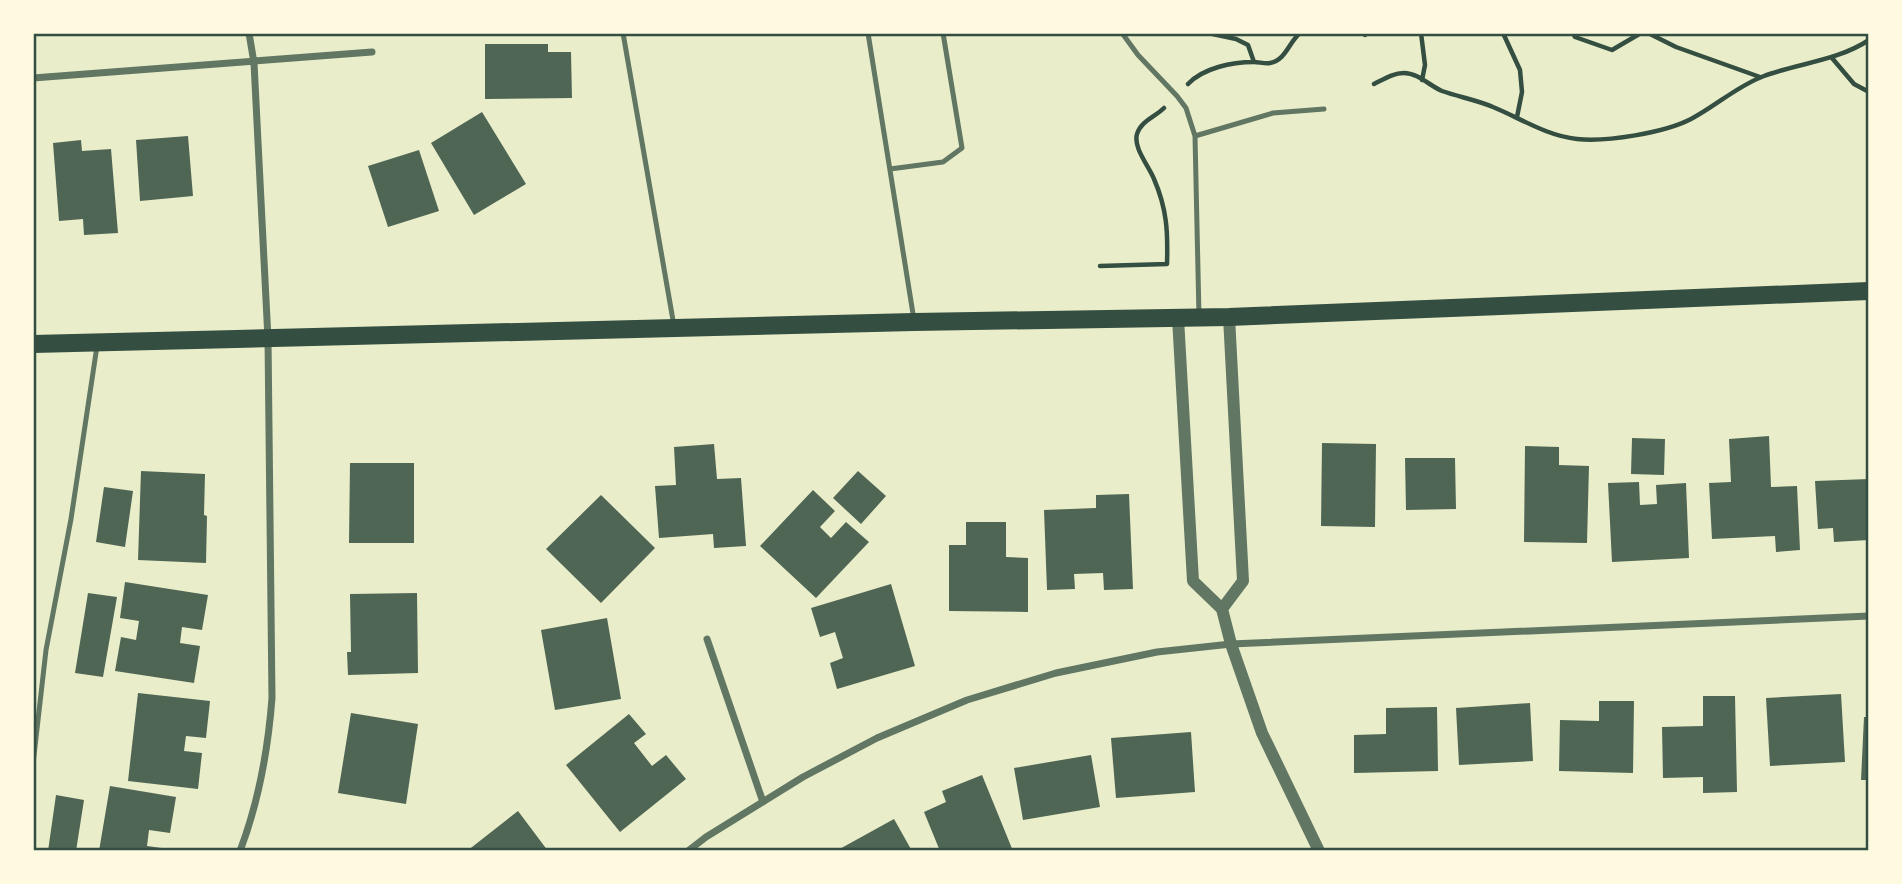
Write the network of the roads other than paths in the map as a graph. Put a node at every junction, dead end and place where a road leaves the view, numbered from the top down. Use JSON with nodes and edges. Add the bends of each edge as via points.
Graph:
{"nodes":[{"id":1,"x":249,"y":33,"type":"edge"},
{"id":2,"x":623,"y":33,"type":"edge"},
{"id":3,"x":868,"y":33,"type":"edge"},
{"id":4,"x":943,"y":33,"type":"edge"},
{"id":5,"x":1122,"y":33,"type":"edge"},
{"id":6,"x":372,"y":52,"type":"dead end"},
{"id":7,"x":254,"y":63,"type":"junction"},
{"id":8,"x":33,"y":78,"type":"edge"},
{"id":9,"x":1324,"y":109,"type":"dead end"},
{"id":10,"x":1195,"y":136,"type":"junction"},
{"id":11,"x":890,"y":169,"type":"junction"},
{"id":12,"x":1869,"y":291,"type":"edge"},
{"id":13,"x":1199,"y":317,"type":"junction"},
{"id":14,"x":1229,"y":317,"type":"junction"},
{"id":15,"x":1178,"y":318,"type":"junction"},
{"id":16,"x":914,"y":323,"type":"junction"},
{"id":17,"x":674,"y":329,"type":"junction"},
{"id":18,"x":268,"y":339,"type":"junction"},
{"id":19,"x":98,"y":343,"type":"junction"},
{"id":20,"x":33,"y":344,"type":"edge"},
{"id":21,"x":1222,"y":609,"type":"junction"},
{"id":22,"x":1869,"y":616,"type":"edge"},
{"id":23,"x":707,"y":639,"type":"dead end"},
{"id":24,"x":1231,"y":644,"type":"junction"},
{"id":25,"x":33,"y":764,"type":"edge"},
{"id":26,"x":763,"y":802,"type":"junction"},
{"id":27,"x":240,"y":851,"type":"edge"},
{"id":28,"x":688,"y":851,"type":"edge"},
{"id":29,"x":1319,"y":851,"type":"edge"}],
"edges":[{"from":1,"to":7,"type":"street"},
{"from":2,"to":17,"type":"lane"},
{"from":3,"to":11,"type":"lane"},
{"from":4,"to":11,"type":"lane","via":[[962,148],[943,162]]},
{"from":5,"to":10,"type":"lane","via":[[1186,108]]},
{"from":6,"to":7,"type":"street"},
{"from":7,"to":8,"type":"street"},
{"from":7,"to":18,"type":"street"},
{"from":9,"to":10,"type":"lane","via":[[1272,113]]},
{"from":10,"to":13,"type":"lane"},
{"from":11,"to":16,"type":"lane"},
{"from":12,"to":14,"type":"main road"},
{"from":13,"to":14,"type":"main road"},
{"from":13,"to":15,"type":"main road"},
{"from":14,"to":21,"type":"street","via":[[1243,581]]},
{"from":15,"to":16,"type":"main road"},
{"from":15,"to":21,"type":"street","via":[[1193,581]]},
{"from":16,"to":17,"type":"main road"},
{"from":17,"to":18,"type":"main road"},
{"from":18,"to":19,"type":"main road"},
{"from":18,"to":27,"type":"street","via":[[272,698],[262,780]]},
{"from":19,"to":20,"type":"main road"},
{"from":19,"to":25,"type":"lane","via":[[46,650]]},
{"from":21,"to":24,"type":"street"},
{"from":22,"to":24,"type":"street"},
{"from":23,"to":26,"type":"street"},
{"from":24,"to":26,"type":"street","via":[[1157,652],[1056,673],[967,700],[877,738]]},
{"from":24,"to":29,"type":"street","via":[[1262,733]]},
{"from":26,"to":28,"type":"street"}]}
